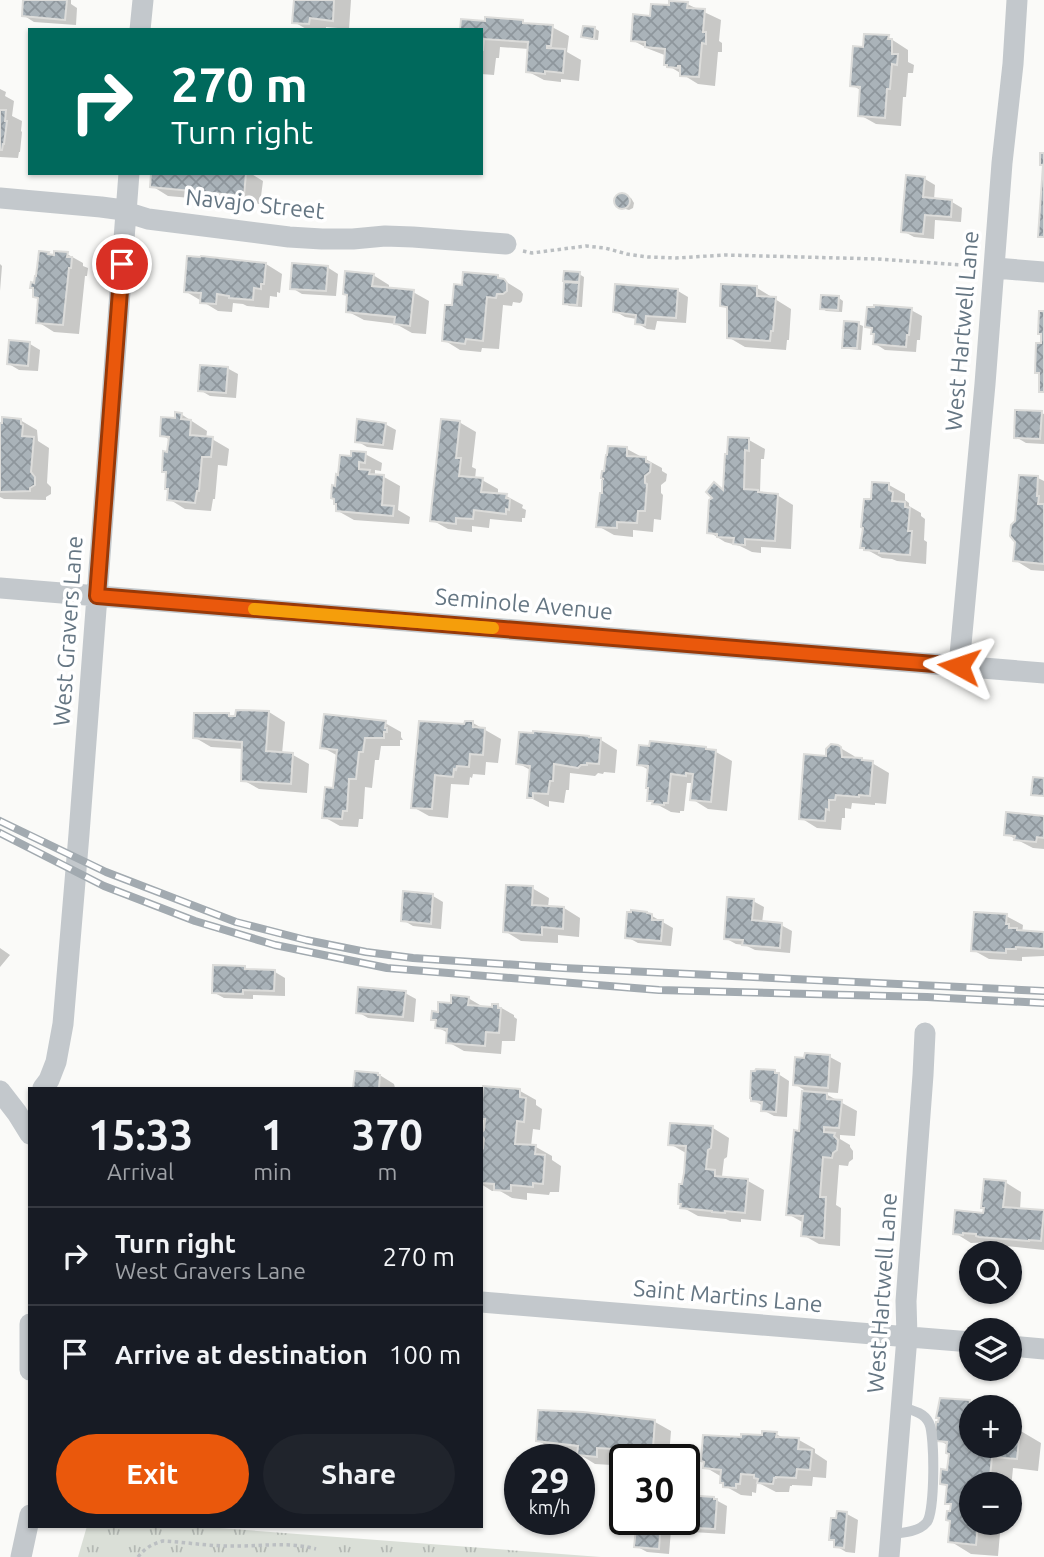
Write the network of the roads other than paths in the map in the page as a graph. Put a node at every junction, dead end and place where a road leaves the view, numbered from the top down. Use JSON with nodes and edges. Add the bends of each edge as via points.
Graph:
{"nodes":[{"id":1,"x":143,"y":0,"type":"edge"},
{"id":2,"x":1017,"y":0,"type":"edge"},
{"id":3,"x":140,"y":28,"type":"edge"},
{"id":4,"x":129,"y":175,"type":"edge"},
{"id":5,"x":0,"y":198,"type":"edge"},
{"id":6,"x":126,"y":212,"type":"junction"},
{"id":7,"x":506,"y":244,"type":"road end"},
{"id":8,"x":995,"y":268,"type":"junction"},
{"id":9,"x":1044,"y":272,"type":"edge"},
{"id":10,"x":0,"y":588,"type":"edge"},
{"id":11,"x":97,"y":596,"type":"junction"},
{"id":12,"x":959,"y":666,"type":"junction"},
{"id":13,"x":1044,"y":673,"type":"edge"},
{"id":14,"x":925,"y":1032,"type":"dead end"},
{"id":15,"x":44,"y":1087,"type":"edge"},
{"id":16,"x":0,"y":1091,"type":"edge"},
{"id":17,"x":23,"y":1108,"type":"edge"},
{"id":18,"x":28,"y":1127,"type":"edge"},
{"id":19,"x":483,"y":1302,"type":"edge"},
{"id":20,"x":907,"y":1337,"type":"junction"},
{"id":21,"x":959,"y":1341,"type":"edge"},
{"id":22,"x":1022,"y":1347,"type":"edge"},
{"id":23,"x":1044,"y":1349,"type":"edge"},
{"id":24,"x":901,"y":1407,"type":"junction"},
{"id":25,"x":28,"y":1524,"type":"edge"},
{"id":26,"x":891,"y":1534,"type":"junction"},
{"id":27,"x":21,"y":1557,"type":"edge"},
{"id":28,"x":889,"y":1557,"type":"edge"}],
"edges":[{"from":1,"to":3,"type":"street"},
{"from":2,"to":8,"type":"street","name":"West Hartwell Lane"},
{"from":4,"to":6,"type":"street","name":"West Gravers Lane"},
{"from":5,"to":6,"type":"street","name":"Navajo Street"},
{"from":6,"to":7,"type":"street","name":"Navajo Street","via":[[148,219],[289,237],[385,236]]},
{"from":6,"to":11,"type":"street","name":"West Gravers Lane"},
{"from":8,"to":9,"type":"street"},
{"from":8,"to":12,"type":"street","name":"West Hartwell Lane"},
{"from":10,"to":11,"type":"street","name":"Seminole Avenue"},
{"from":11,"to":12,"type":"street","name":"Seminole Avenue"},
{"from":11,"to":15,"type":"street","name":"West Gravers Lane","via":[[62,1034]]},
{"from":12,"to":13,"type":"street","name":"Seminole Avenue"},
{"from":14,"to":20,"type":"street","name":"West Hartwell Lane"},
{"from":16,"to":17,"type":"street"},
{"from":17,"to":18,"type":"street"},
{"from":19,"to":20,"type":"street","name":"Saint Martins Lane"},
{"from":20,"to":21,"type":"street","name":"Saint Martins Lane"},
{"from":20,"to":24,"type":"street","name":"West Hartwell Lane"},
{"from":22,"to":23,"type":"street"},
{"from":24,"to":26,"type":"street","name":"West Hartwell Lane"},
{"from":24,"to":26,"type":"lane","via":[[929,1421],[933,1482],[927,1523]]},
{"from":25,"to":27,"type":"street"},
{"from":26,"to":28,"type":"street","name":"West Hartwell Lane"}]}
